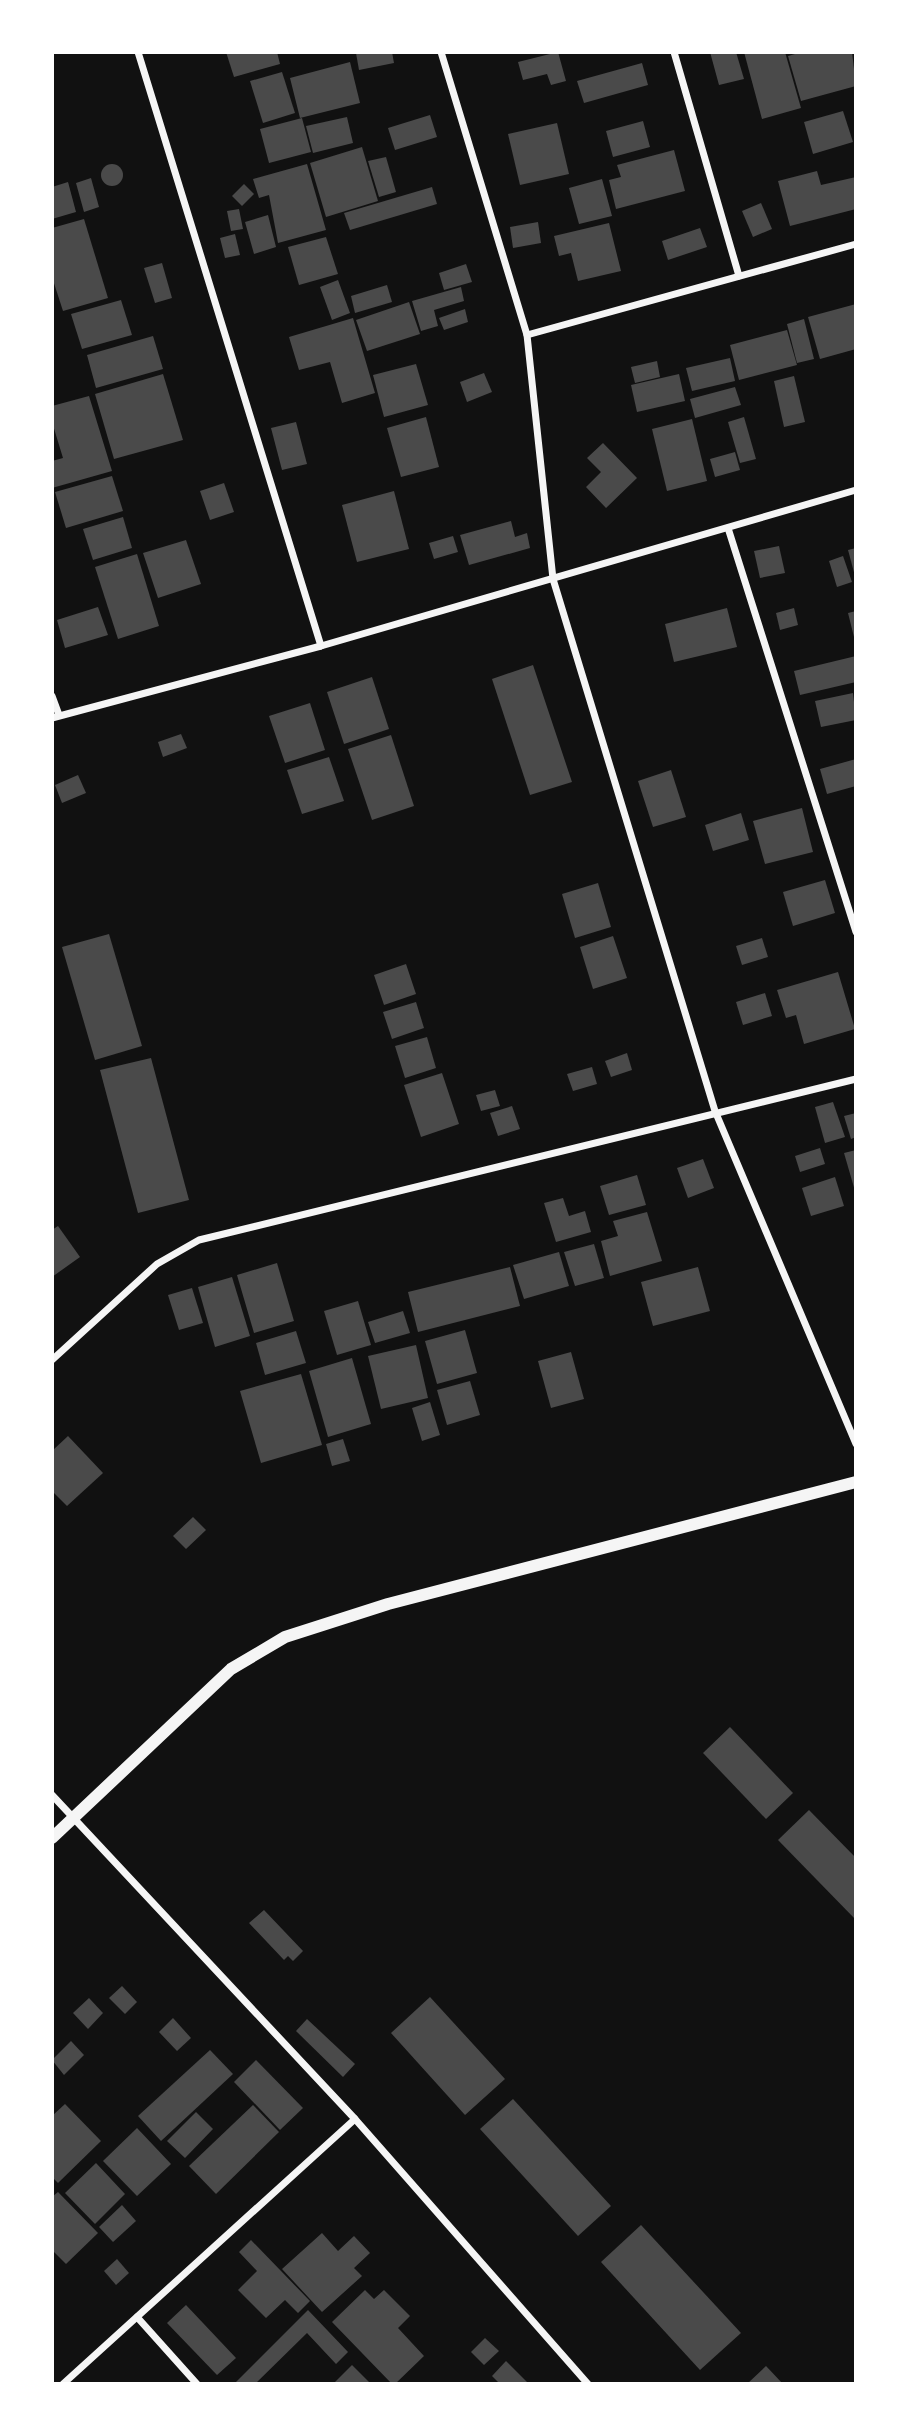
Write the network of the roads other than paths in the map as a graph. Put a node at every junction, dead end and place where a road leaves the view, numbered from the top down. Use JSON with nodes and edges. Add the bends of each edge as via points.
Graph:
{"nodes":[{"id":1,"x":138,"y":52,"type":"edge"},
{"id":2,"x":441,"y":52,"type":"edge"},
{"id":3,"x":674,"y":52,"type":"edge"},
{"id":4,"x":856,"y":244,"type":"edge"},
{"id":5,"x":739,"y":276,"type":"junction"},
{"id":6,"x":527,"y":335,"type":"junction"},
{"id":7,"x":856,"y":490,"type":"edge"},
{"id":8,"x":728,"y":528,"type":"junction"},
{"id":9,"x":553,"y":579,"type":"junction"},
{"id":10,"x":321,"y":646,"type":"junction"},
{"id":11,"x":52,"y":696,"type":"edge"},
{"id":12,"x":56,"y":717,"type":"edge"},
{"id":13,"x":856,"y":932,"type":"edge"},
{"id":14,"x":856,"y":1079,"type":"edge"},
{"id":15,"x":715,"y":1111,"type":"junction"},
{"id":16,"x":52,"y":1346,"type":"edge"},
{"id":17,"x":59,"y":1353,"type":"junction"},
{"id":18,"x":52,"y":1360,"type":"edge"},
{"id":19,"x":856,"y":1444,"type":"edge"},
{"id":20,"x":856,"y":1482,"type":"edge"},
{"id":21,"x":52,"y":1795,"type":"edge"},
{"id":22,"x":74,"y":1819,"type":"junction"},
{"id":23,"x":52,"y":1838,"type":"edge"},
{"id":24,"x":355,"y":2119,"type":"junction"},
{"id":25,"x":137,"y":2317,"type":"junction"},
{"id":26,"x":62,"y":2384,"type":"edge"},
{"id":27,"x":197,"y":2384,"type":"edge"},
{"id":28,"x":588,"y":2384,"type":"edge"}],
"edges":[{"from":1,"to":10,"type":"street"},
{"from":2,"to":6,"type":"street"},
{"from":3,"to":5,"type":"street"},
{"from":4,"to":5,"type":"street"},
{"from":5,"to":6,"type":"street"},
{"from":6,"to":9,"type":"street"},
{"from":7,"to":8,"type":"street"},
{"from":8,"to":9,"type":"street"},
{"from":8,"to":13,"type":"street"},
{"from":9,"to":10,"type":"street"},
{"from":9,"to":15,"type":"street"},
{"from":10,"to":12,"type":"street"},
{"from":11,"to":12,"type":"street"},
{"from":14,"to":15,"type":"street"},
{"from":15,"to":17,"type":"street","via":[[199,1240],[157,1264]]},
{"from":15,"to":19,"type":"street"},
{"from":16,"to":17,"type":"street"},
{"from":17,"to":18,"type":"street"},
{"from":20,"to":22,"type":"street","via":[[388,1604],[285,1637],[231,1669]]},
{"from":21,"to":22,"type":"street"},
{"from":22,"to":23,"type":"street"},
{"from":22,"to":24,"type":"street"},
{"from":24,"to":25,"type":"street"},
{"from":24,"to":28,"type":"street"},
{"from":25,"to":26,"type":"street"},
{"from":25,"to":27,"type":"street"}]}
